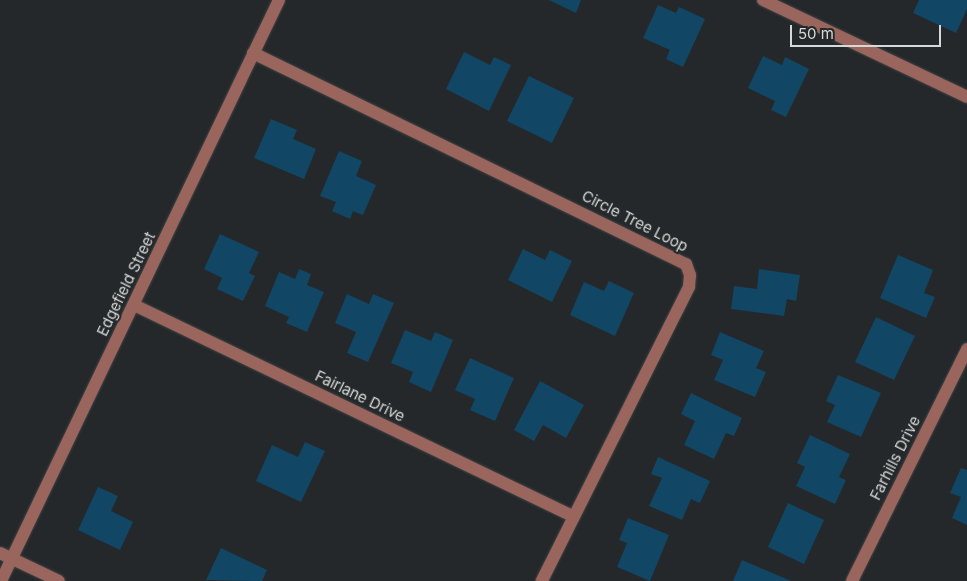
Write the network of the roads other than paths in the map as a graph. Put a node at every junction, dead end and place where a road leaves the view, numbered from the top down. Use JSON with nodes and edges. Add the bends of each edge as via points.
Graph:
{"nodes":[{"id":1,"x":280,"y":0,"type":"edge"},
{"id":2,"x":763,"y":0,"type":"edge"},
{"id":3,"x":253,"y":53,"type":"junction"},
{"id":4,"x":967,"y":97,"type":"edge"},
{"id":5,"x":134,"y":305,"type":"junction"},
{"id":6,"x":967,"y":349,"type":"edge"},
{"id":7,"x":572,"y":516,"type":"junction"},
{"id":8,"x":6,"y":556,"type":"edge"},
{"id":9,"x":1,"y":581,"type":"edge"},
{"id":10,"x":59,"y":581,"type":"edge"},
{"id":11,"x":542,"y":581,"type":"edge"},
{"id":12,"x":852,"y":581,"type":"edge"}],
"edges":[{"from":1,"to":3,"type":"street","name":"Edgefield Street"},
{"from":2,"to":4,"type":"street"},
{"from":3,"to":5,"type":"street","name":"Edgefield Street"},
{"from":3,"to":7,"type":"street","name":"Circle Tree Loop","via":[[686,264],[689,286]]},
{"from":5,"to":7,"type":"street","name":"Fairlane Drive"},
{"from":5,"to":8,"type":"street","name":"Edgefield Street"},
{"from":6,"to":12,"type":"street","name":"Farhills Drive"},
{"from":7,"to":11,"type":"street","name":"Circle Tree Loop"},
{"from":8,"to":9,"type":"street","name":"Edgefield Street"},
{"from":8,"to":10,"type":"street"}]}
